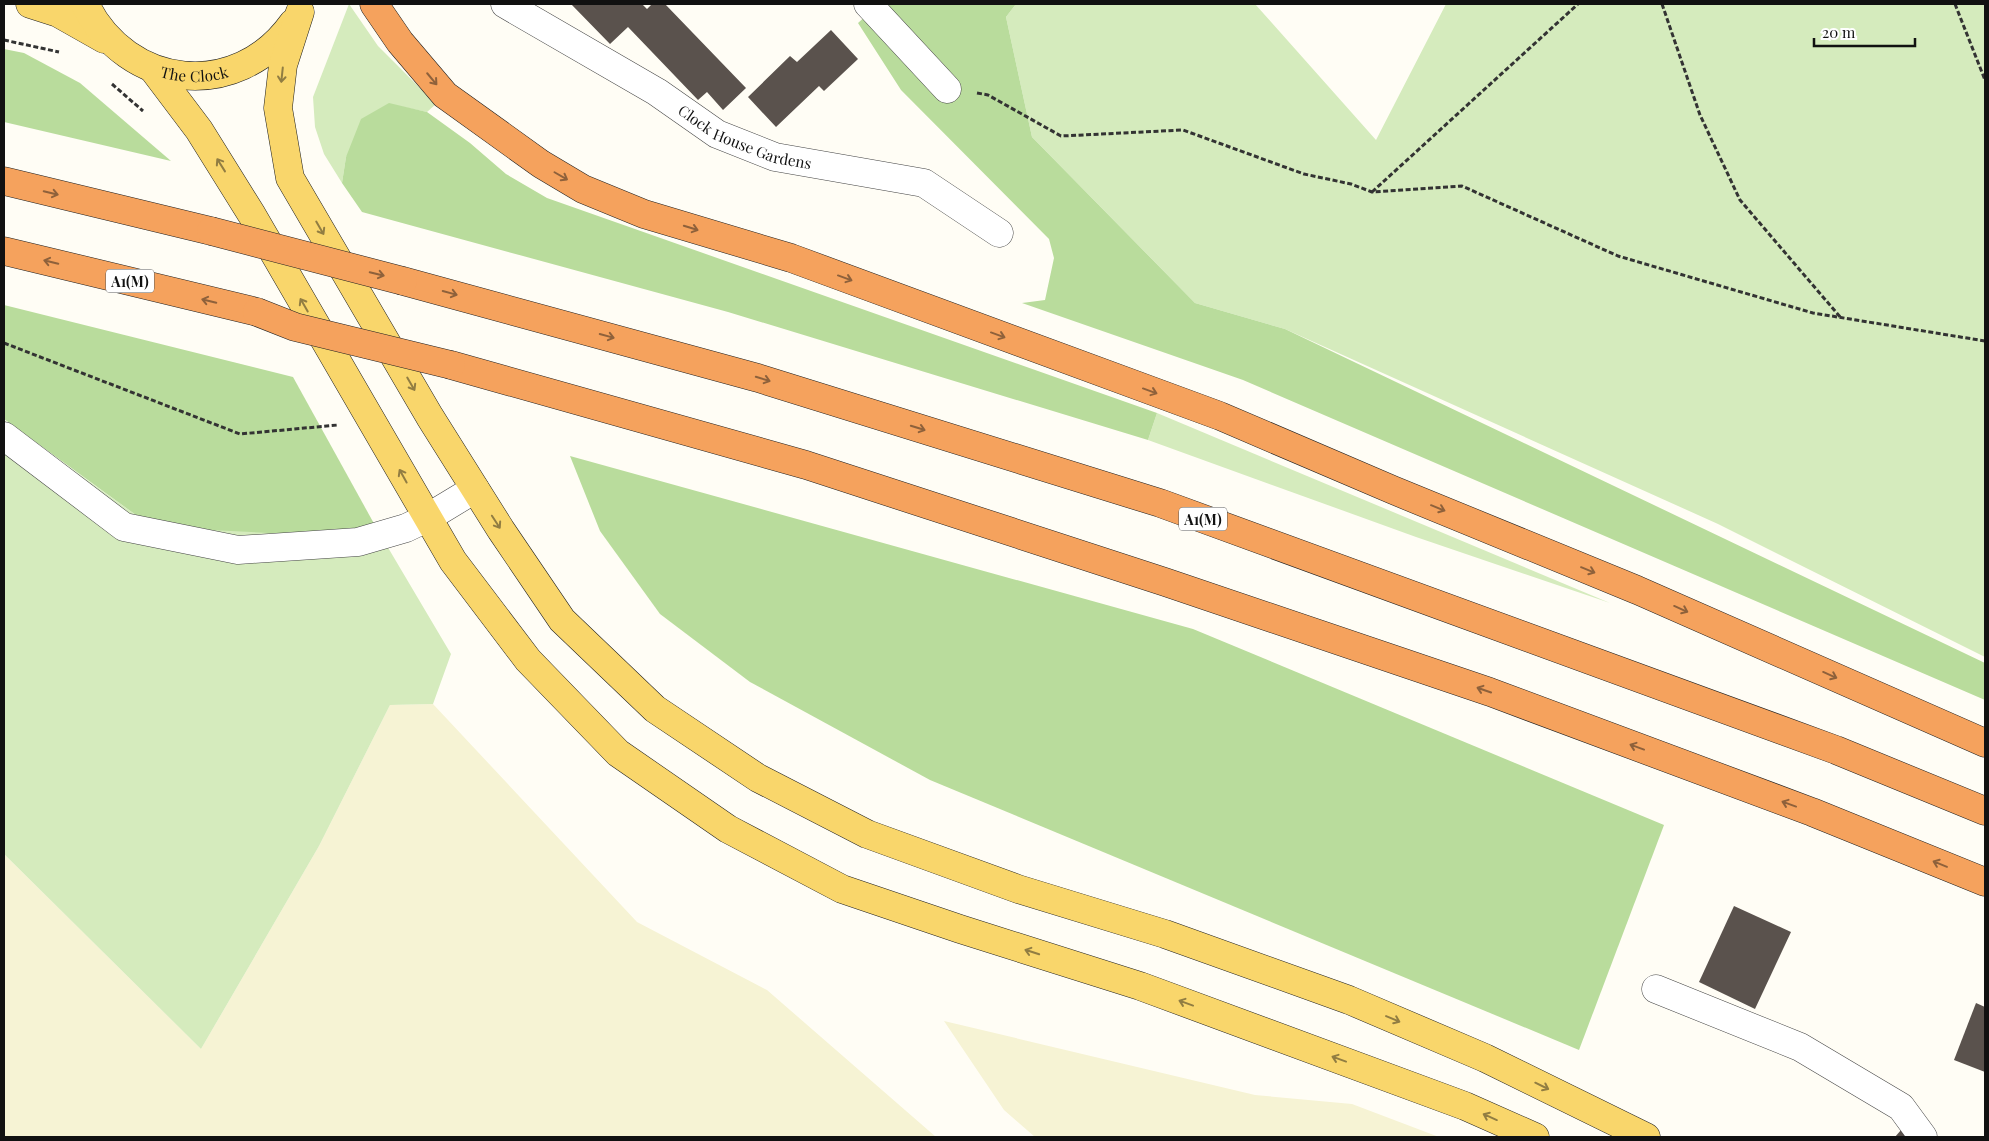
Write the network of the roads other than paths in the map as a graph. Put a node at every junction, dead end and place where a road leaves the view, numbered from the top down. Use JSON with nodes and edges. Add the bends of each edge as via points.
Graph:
{"nodes":[{"id":1,"x":30,"y":4,"type":"edge"},
{"id":2,"x":85,"y":4,"type":"edge"},
{"id":3,"x":374,"y":4,"type":"edge"},
{"id":4,"x":505,"y":4,"type":"edge"},
{"id":5,"x":868,"y":4,"type":"edge"},
{"id":6,"x":302,"y":8,"type":"edge"},
{"id":7,"x":112,"y":43,"type":"junction"},
{"id":8,"x":153,"y":69,"type":"junction"},
{"id":9,"x":947,"y":89,"type":"road end"},
{"id":10,"x":4,"y":181,"type":"edge"},
{"id":11,"x":999,"y":233,"type":"dead end"},
{"id":12,"x":4,"y":251,"type":"edge"},
{"id":13,"x":4,"y":436,"type":"edge"},
{"id":14,"x":475,"y":489,"type":"junction"},
{"id":15,"x":426,"y":518,"type":"junction"},
{"id":16,"x":1985,"y":743,"type":"edge"},
{"id":17,"x":1985,"y":811,"type":"edge"},
{"id":18,"x":1985,"y":882,"type":"edge"},
{"id":19,"x":1656,"y":989,"type":"dead end"},
{"id":20,"x":1535,"y":1137,"type":"edge"},
{"id":21,"x":1646,"y":1137,"type":"edge"},
{"id":22,"x":1923,"y":1137,"type":"edge"}],
"edges":[{"from":1,"to":7,"type":"main road","via":[[58,13]]},
{"from":2,"to":7,"type":"main road","name":"The Clock"},
{"from":3,"to":16,"type":"highway","one_way":true,"via":[[400,42],[445,95],[534,159],[583,189],[644,214],[791,258],[1220,416],[1637,590]]},
{"from":4,"to":11,"type":"street","name":"Clock House Gardens","via":[[658,92],[718,134],[775,157],[924,183]]},
{"from":5,"to":9,"type":"street"},
{"from":6,"to":8,"type":"main road","name":"The Clock","via":[[280,40],[253,61],[237,68],[221,74],[186,77]]},
{"from":6,"to":14,"type":"main road","one_way":true,"via":[[283,65],[278,108],[290,178]]},
{"from":7,"to":8,"type":"main road","name":"The Clock"},
{"from":15,"to":8,"type":"main road","one_way":true,"via":[[252,215],[199,130]]},
{"from":10,"to":17,"type":"highway","number":"A1(M)","one_way":true,"bridge":true,"via":[[403,281],[758,378],[1160,503],[1827,747]]},
{"from":18,"to":12,"type":"highway","number":"A1(M)","one_way":true,"bridge":true,"via":[[1812,812],[1499,696],[1165,582],[806,465],[451,365],[295,327],[257,312]]},
{"from":13,"to":15,"type":"street","via":[[124,527],[238,550],[358,542],[406,528]]},
{"from":14,"to":15,"type":"street"},
{"from":14,"to":21,"type":"main road","one_way":true,"via":[[562,620],[655,709],[758,778],[867,834],[1018,889],[1165,934],[1348,1000],[1485,1058]]},
{"from":20,"to":15,"type":"main road","one_way":true,"via":[[1465,1106],[1140,986],[842,889],[728,829],[618,753],[528,660],[453,561]]},
{"from":19,"to":22,"type":"street","via":[[1800,1047],[1901,1107]]}]}
